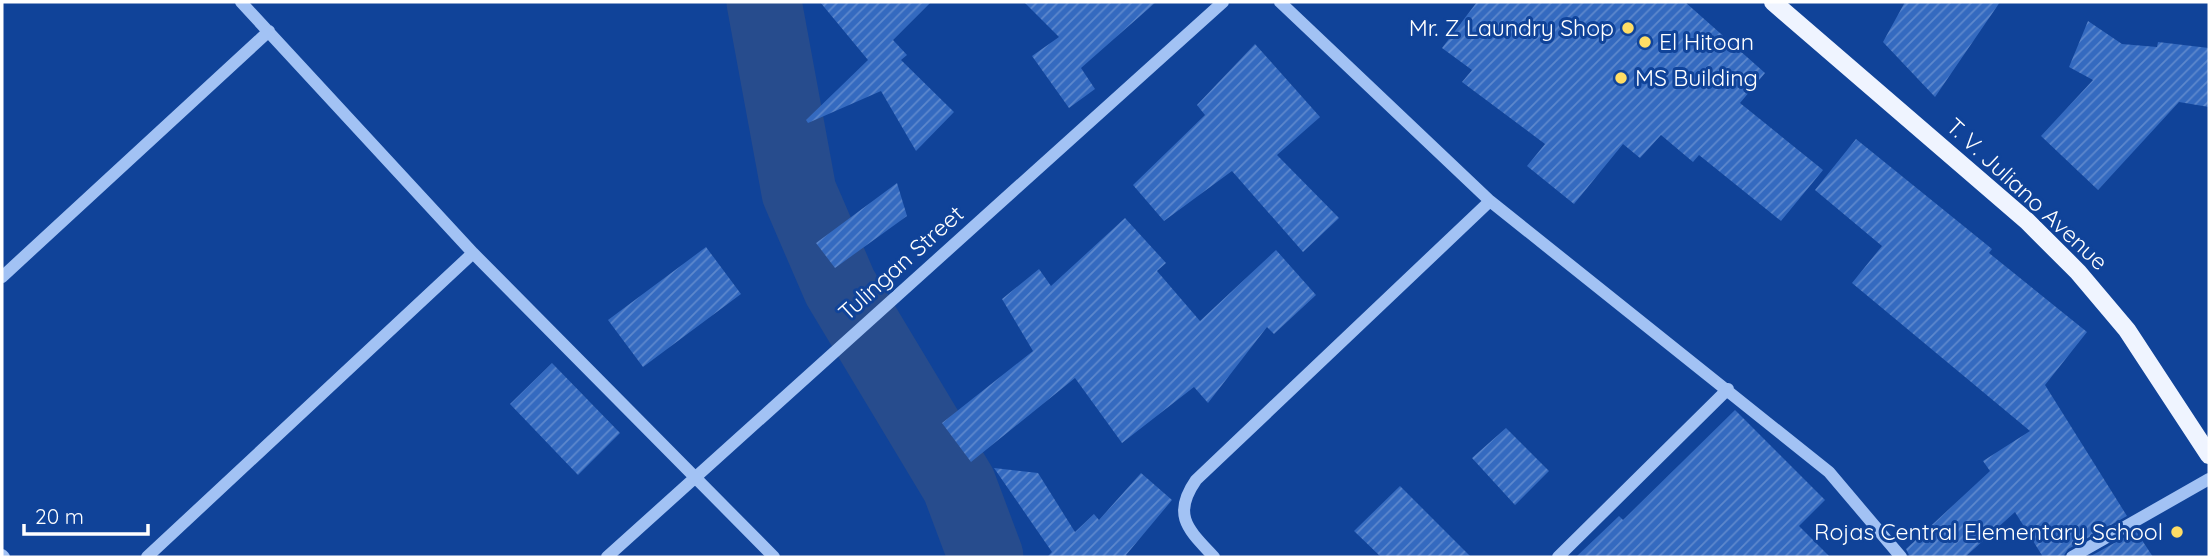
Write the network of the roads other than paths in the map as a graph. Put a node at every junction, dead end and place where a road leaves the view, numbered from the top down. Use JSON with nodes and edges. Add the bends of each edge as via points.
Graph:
{"nodes":[{"id":1,"x":241,"y":2,"type":"edge"},
{"id":2,"x":1223,"y":2,"type":"edge"},
{"id":3,"x":1280,"y":2,"type":"edge"},
{"id":4,"x":1773,"y":2,"type":"edge"},
{"id":5,"x":270,"y":31,"type":"junction"},
{"id":6,"x":1490,"y":201,"type":"junction"},
{"id":7,"x":473,"y":253,"type":"junction"},
{"id":8,"x":2,"y":277,"type":"edge"},
{"id":9,"x":1728,"y":389,"type":"junction"},
{"id":10,"x":2209,"y":455,"type":"edge"},
{"id":11,"x":694,"y":478,"type":"junction"},
{"id":12,"x":2209,"y":479,"type":"edge"},
{"id":13,"x":147,"y":557,"type":"edge"},
{"id":14,"x":607,"y":557,"type":"edge"},
{"id":15,"x":774,"y":557,"type":"edge"},
{"id":16,"x":1214,"y":557,"type":"edge"},
{"id":17,"x":1558,"y":557,"type":"edge"},
{"id":18,"x":1901,"y":557,"type":"edge"},
{"id":19,"x":2072,"y":557,"type":"edge"}],
"edges":[{"from":1,"to":5,"type":"street"},
{"from":2,"to":11,"type":"street","name":"Tulingan Street"},
{"from":3,"to":6,"type":"street"},
{"from":4,"to":10,"type":"main road","name":"T. V. Juliano Avenue","via":[[2027,221],[2078,272],[2127,330]]},
{"from":5,"to":7,"type":"street"},
{"from":5,"to":8,"type":"street"},
{"from":6,"to":9,"type":"street"},
{"from":6,"to":16,"type":"street","via":[[1196,480],[1183,508],[1186,525]]},
{"from":7,"to":11,"type":"street"},
{"from":7,"to":13,"type":"street"},
{"from":9,"to":17,"type":"street"},
{"from":9,"to":18,"type":"street","via":[[1829,472]]},
{"from":11,"to":14,"type":"street","name":"Tulingan Street"},
{"from":11,"to":15,"type":"street"},
{"from":12,"to":19,"type":"street"}]}
